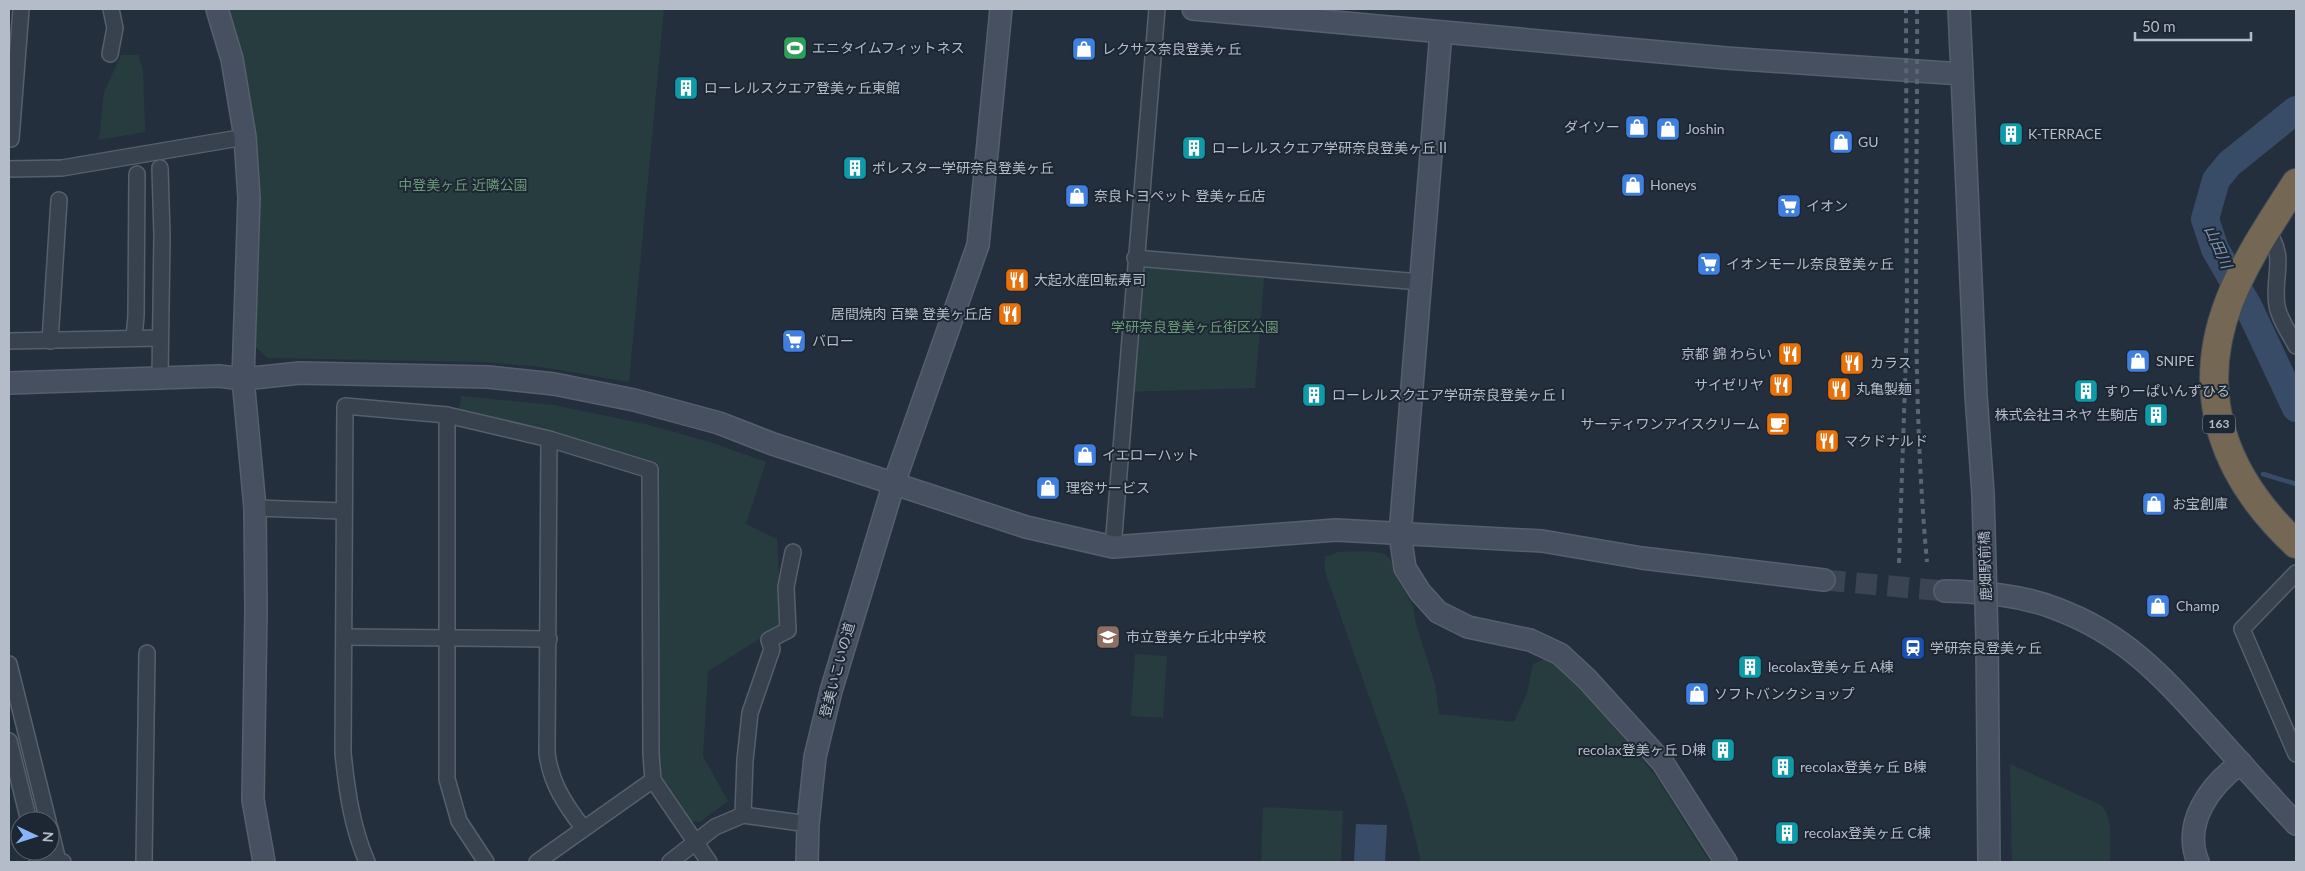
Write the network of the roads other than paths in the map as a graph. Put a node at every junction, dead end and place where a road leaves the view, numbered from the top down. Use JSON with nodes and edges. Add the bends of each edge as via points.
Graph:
{"nodes":[{"id":1,"x":21,"y":9,"type":"edge"},
{"id":2,"x":111,"y":9,"type":"edge"},
{"id":3,"x":217,"y":9,"type":"edge"},
{"id":4,"x":1002,"y":9,"type":"edge"},
{"id":5,"x":1157,"y":9,"type":"edge"},
{"id":6,"x":1193,"y":9,"type":"edge"},
{"id":7,"x":1959,"y":9,"type":"edge"},
{"id":8,"x":1441,"y":32,"type":"junction"},
{"id":9,"x":110,"y":54,"type":"dead end"},
{"id":10,"x":1962,"y":74,"type":"junction"},
{"id":11,"x":245,"y":137,"type":"junction"},
{"id":12,"x":11,"y":139,"type":"dead end"},
{"id":13,"x":160,"y":168,"type":"dead end"},
{"id":14,"x":9,"y":169,"type":"edge"},
{"id":15,"x":136,"y":174,"type":"dead end"},
{"id":16,"x":2296,"y":183,"type":"edge"},
{"id":17,"x":59,"y":200,"type":"dead end"},
{"id":18,"x":2266,"y":230,"type":"junction"},
{"id":19,"x":1135,"y":258,"type":"junction"},
{"id":20,"x":1420,"y":282,"type":"junction"},
{"id":21,"x":134,"y":338,"type":"junction"},
{"id":22,"x":159,"y":338,"type":"junction"},
{"id":23,"x":50,"y":341,"type":"junction"},
{"id":24,"x":9,"y":342,"type":"edge"},
{"id":25,"x":2296,"y":346,"type":"edge"},
{"id":26,"x":160,"y":378,"type":"junction"},
{"id":27,"x":243,"y":379,"type":"junction"},
{"id":28,"x":9,"y":383,"type":"edge"},
{"id":29,"x":447,"y":415,"type":"junction"},
{"id":30,"x":549,"y":439,"type":"junction"},
{"id":31,"x":894,"y":483,"type":"junction"},
{"id":32,"x":255,"y":508,"type":"junction"},
{"id":33,"x":343,"y":511,"type":"junction"},
{"id":34,"x":1400,"y":534,"type":"junction"},
{"id":35,"x":2296,"y":544,"type":"edge"},
{"id":36,"x":1113,"y":548,"type":"junction"},
{"id":37,"x":793,"y":552,"type":"dead end"},
{"id":38,"x":2296,"y":572,"type":"edge"},
{"id":39,"x":1824,"y":580,"type":"tunnel mouth"},
{"id":40,"x":1945,"y":591,"type":"tunnel mouth"},
{"id":41,"x":344,"y":638,"type":"junction"},
{"id":42,"x":446,"y":638,"type":"junction"},
{"id":43,"x":549,"y":639,"type":"junction"},
{"id":44,"x":147,"y":653,"type":"dead end"},
{"id":45,"x":9,"y":664,"type":"edge"},
{"id":46,"x":9,"y":741,"type":"edge"},
{"id":47,"x":2296,"y":754,"type":"edge"},
{"id":48,"x":2241,"y":763,"type":"junction"},
{"id":49,"x":653,"y":780,"type":"junction"},
{"id":50,"x":26,"y":811,"type":"edge"},
{"id":51,"x":46,"y":811,"type":"edge"},
{"id":52,"x":743,"y":815,"type":"junction"},
{"id":53,"x":808,"y":824,"type":"junction"},
{"id":54,"x":2296,"y":824,"type":"edge"},
{"id":55,"x":583,"y":828,"type":"junction"},
{"id":56,"x":696,"y":844,"type":"junction"},
{"id":57,"x":144,"y":862,"type":"edge"},
{"id":58,"x":262,"y":862,"type":"edge"},
{"id":59,"x":367,"y":862,"type":"edge"},
{"id":60,"x":486,"y":862,"type":"edge"},
{"id":61,"x":537,"y":862,"type":"edge"},
{"id":62,"x":670,"y":862,"type":"edge"},
{"id":63,"x":709,"y":862,"type":"edge"},
{"id":64,"x":807,"y":862,"type":"edge"},
{"id":65,"x":1726,"y":862,"type":"edge"},
{"id":66,"x":1989,"y":862,"type":"edge"},
{"id":67,"x":2198,"y":862,"type":"edge"}],
"edges":[{"from":1,"to":12,"type":"street"},
{"from":2,"to":9,"type":"street","via":[[115,28]]},
{"from":3,"to":11,"type":"street","via":[[232,59]]},
{"from":4,"to":31,"type":"street","name":"登美いこいの道","via":[[978,245]]},
{"from":5,"to":19,"type":"street"},
{"from":6,"to":8,"type":"street"},
{"from":7,"to":10,"type":"street","name":"鹿畑駅前橋"},
{"from":8,"to":10,"type":"street","via":[[1726,58]]},
{"from":8,"to":20,"type":"street"},
{"from":10,"to":66,"type":"street","name":"鹿畑駅前橋","bridge":true,"via":[[1987,638]]},
{"from":11,"to":14,"type":"street","via":[[62,168]]},
{"from":11,"to":27,"type":"street","via":[[249,198]]},
{"from":13,"to":22,"type":"street"},
{"from":15,"to":21,"type":"street"},
{"from":16,"to":18,"type":"highway","number":"163"},
{"from":17,"to":23,"type":"street"},
{"from":18,"to":25,"type":"street","via":[[2275,240],[2279,258],[2277,307]]},
{"from":18,"to":35,"type":"highway","number":"163","via":[[2229,301],[2216,344],[2216,414],[2229,453],[2245,484],[2260,507]]},
{"from":19,"to":20,"type":"street"},
{"from":19,"to":36,"type":"street"},
{"from":20,"to":34,"type":"street"},
{"from":21,"to":22,"type":"street"},
{"from":21,"to":23,"type":"street"},
{"from":22,"to":26,"type":"street"},
{"from":23,"to":24,"type":"street"},
{"from":26,"to":27,"type":"street","via":[[219,376]]},
{"from":26,"to":28,"type":"street"},
{"from":27,"to":31,"type":"street","via":[[310,373],[488,377],[554,384],[634,400],[718,423]]},
{"from":27,"to":32,"type":"street"},
{"from":29,"to":30,"type":"street"},
{"from":29,"to":33,"type":"street","via":[[344,406]]},
{"from":29,"to":42,"type":"street"},
{"from":30,"to":43,"type":"street"},
{"from":30,"to":49,"type":"street","via":[[650,470]]},
{"from":31,"to":36,"type":"street","via":[[1026,527]]},
{"from":31,"to":53,"type":"street","name":"登美いこいの道","via":[[831,691],[815,757]]},
{"from":32,"to":33,"type":"street"},
{"from":32,"to":58,"type":"street","via":[[253,800]]},
{"from":33,"to":41,"type":"street"},
{"from":34,"to":36,"type":"street","via":[[1336,530]]},
{"from":34,"to":39,"type":"street","via":[[1542,541],[1642,558]]},
{"from":34,"to":65,"type":"street","via":[[1405,568],[1438,612],[1468,627],[1538,643],[1560,654],[1587,680],[1663,763]]},
{"from":37,"to":52,"type":"street","via":[[786,587],[788,630],[769,640],[772,649],[750,713],[744,760]]},
{"from":38,"to":47,"type":"street","via":[[2242,628]]},
{"from":40,"to":48,"type":"street","via":[[2016,598],[2055,608],[2102,630],[2152,667]]},
{"from":41,"to":42,"type":"street"},
{"from":41,"to":59,"type":"street","via":[[343,753],[346,791]]},
{"from":42,"to":43,"type":"street"},
{"from":42,"to":60,"type":"street","via":[[447,779],[459,821]]},
{"from":43,"to":55,"type":"street","via":[[549,764],[560,797]]},
{"from":44,"to":57,"type":"street"},
{"from":45,"to":51,"type":"street"},
{"from":46,"to":50,"type":"street"},
{"from":48,"to":54,"type":"street"},
{"from":48,"to":67,"type":"street","via":[[2212,790],[2196,817],[2194,854]]},
{"from":49,"to":55,"type":"street"},
{"from":49,"to":56,"type":"street"},
{"from":52,"to":53,"type":"street"},
{"from":52,"to":56,"type":"street","via":[[723,822]]},
{"from":53,"to":64,"type":"street","name":"登美いこいの道"},
{"from":55,"to":61,"type":"street"},
{"from":56,"to":62,"type":"street"},
{"from":56,"to":63,"type":"street"}]}
